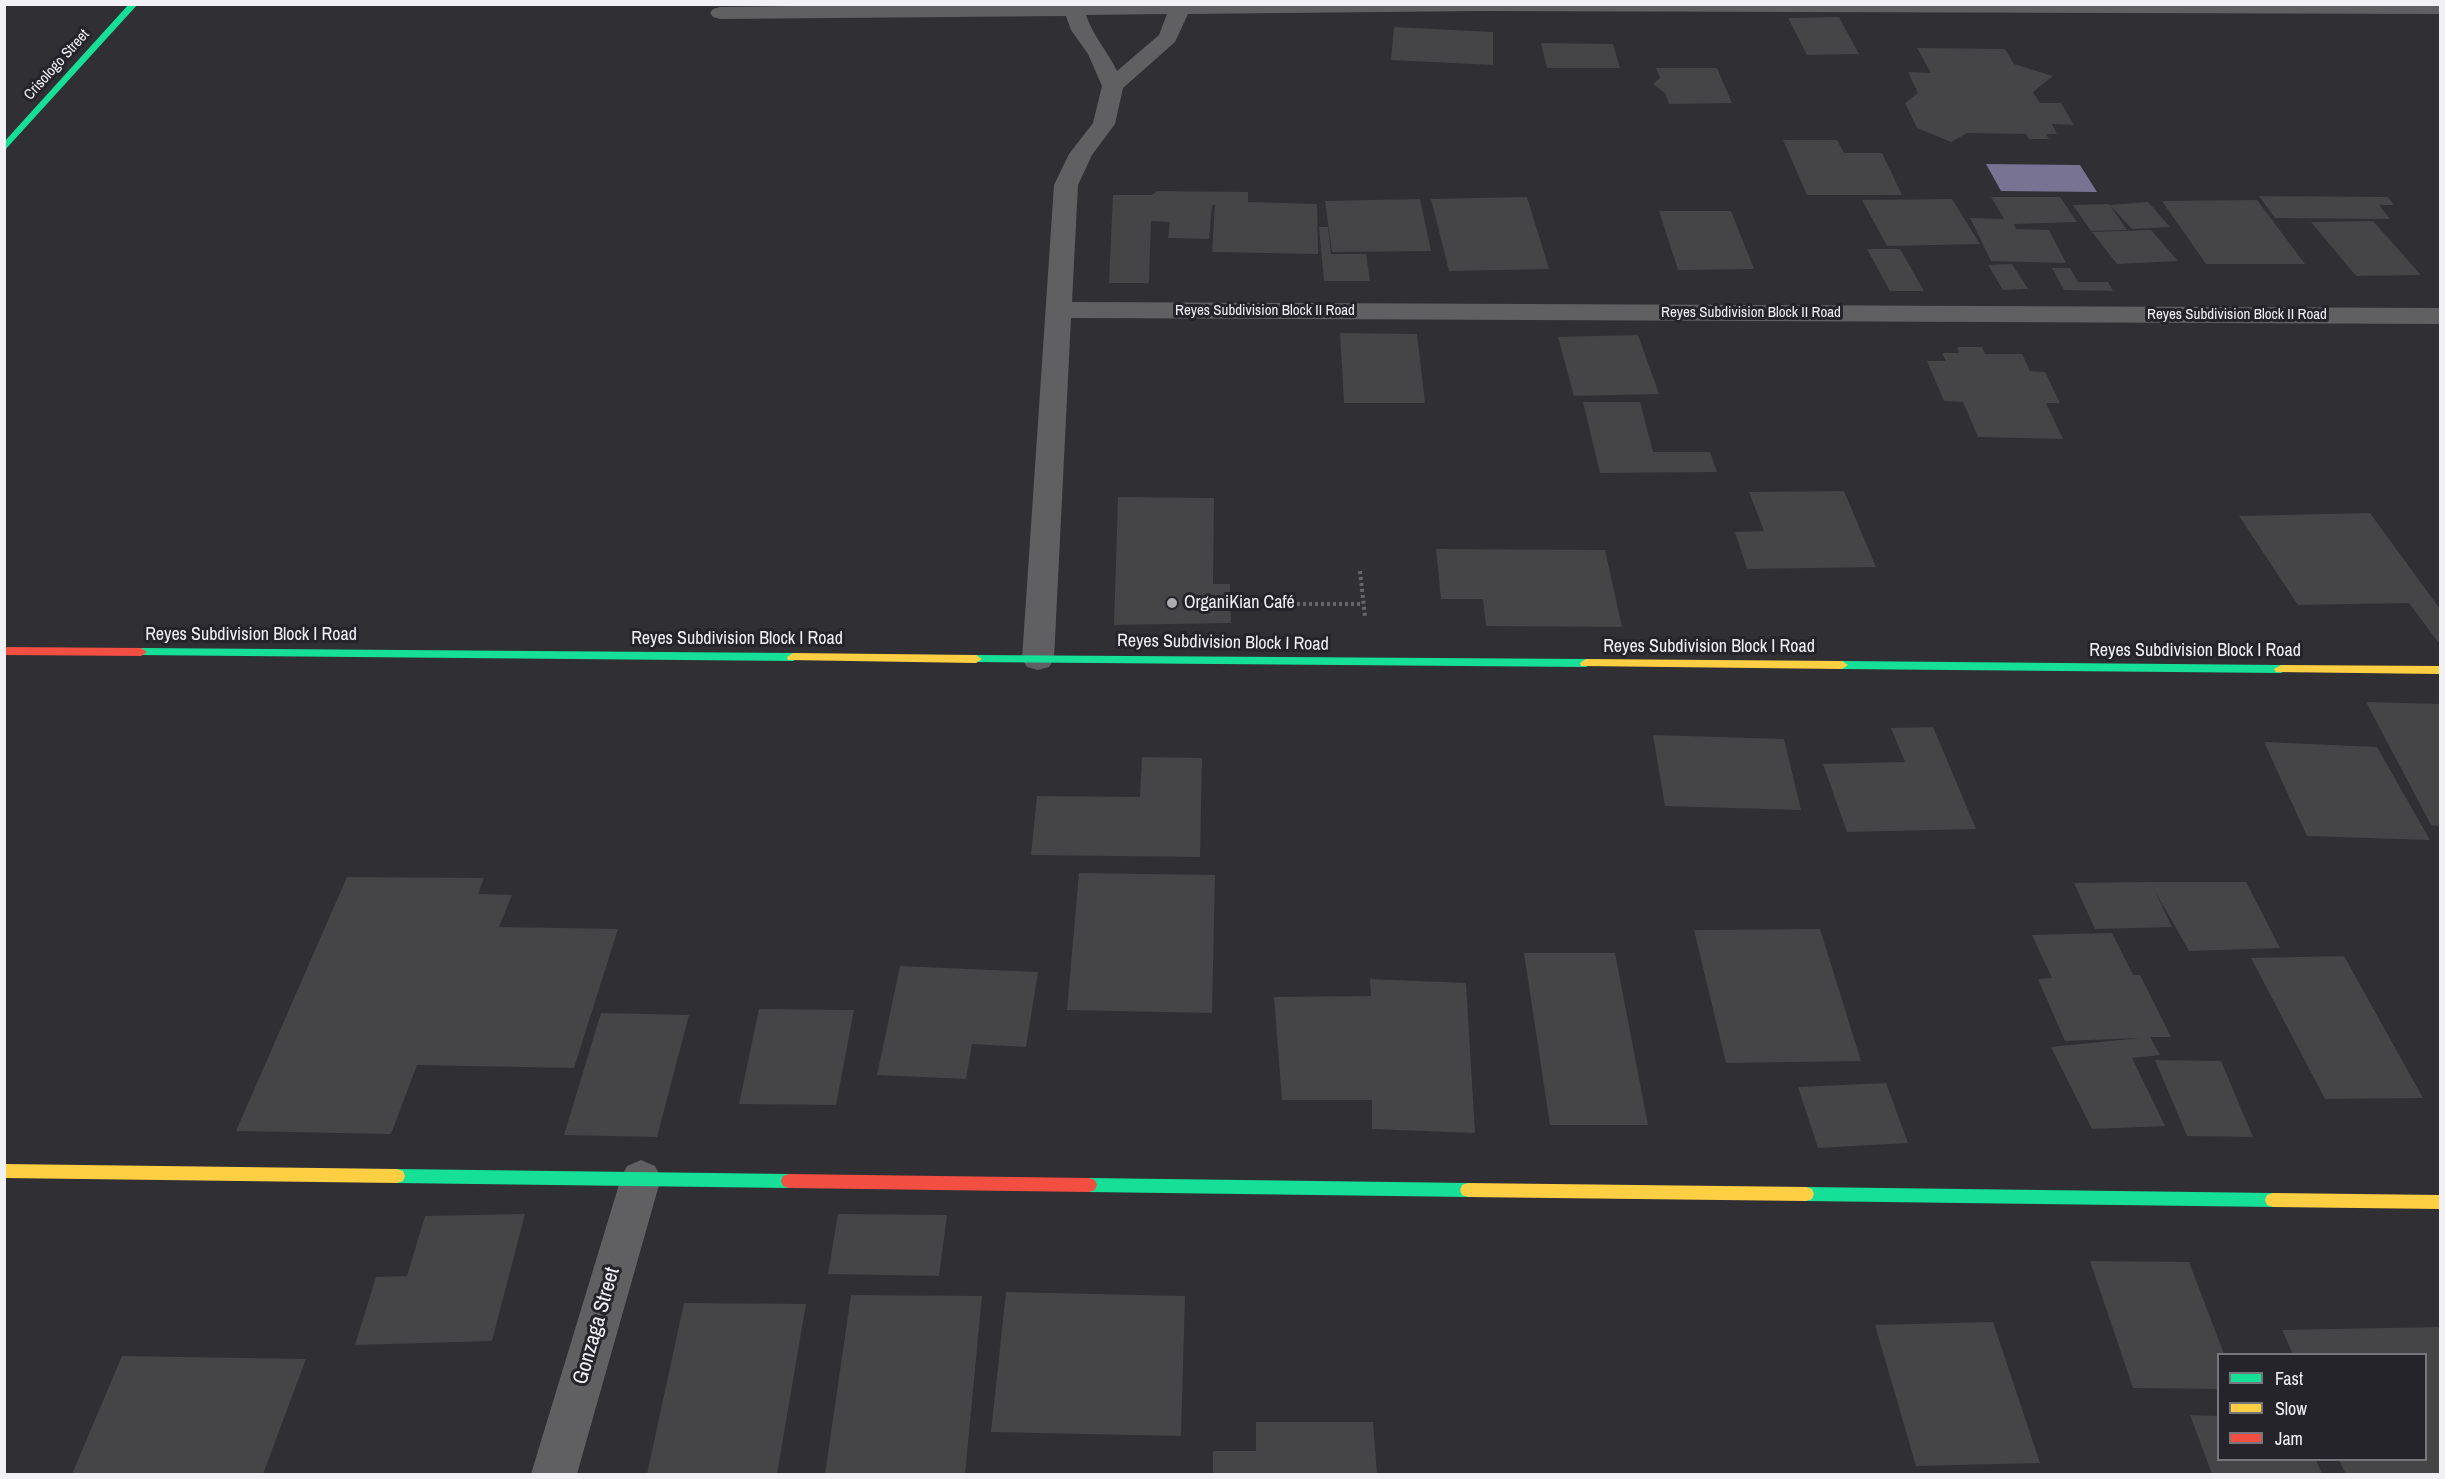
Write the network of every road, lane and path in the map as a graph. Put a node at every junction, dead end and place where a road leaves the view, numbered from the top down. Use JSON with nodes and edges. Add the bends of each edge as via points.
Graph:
{"nodes":[{"id":1,"x":134,"y":4,"type":"edge"},
{"id":2,"x":1180,"y":8,"type":"junction"},
{"id":3,"x":2440,"y":8,"type":"edge"},
{"id":4,"x":1074,"y":9,"type":"junction"},
{"id":5,"x":720,"y":13,"type":"dead end"},
{"id":6,"x":1113,"y":86,"type":"junction"},
{"id":7,"x":8,"y":140,"type":"edge"},
{"id":8,"x":1061,"y":310,"type":"junction"},
{"id":9,"x":2440,"y":316,"type":"edge"},
{"id":10,"x":1231,"y":604,"type":"dead end"},
{"id":11,"x":1364,"y":604,"type":"dead end"},
{"id":12,"x":4,"y":651,"type":"edge"},
{"id":13,"x":1038,"y":659,"type":"junction"},
{"id":14,"x":2440,"y":670,"type":"edge"},
{"id":15,"x":4,"y":1171,"type":"edge"},
{"id":16,"x":641,"y":1178,"type":"junction"},
{"id":17,"x":2440,"y":1202,"type":"edge"},
{"id":18,"x":554,"y":1474,"type":"edge"}],
"edges":[{"from":1,"to":7,"type":"street","name":"Crisologo Street"},
{"from":2,"to":3,"type":"street","via":[[1480,5]]},
{"from":2,"to":4,"type":"street"},
{"from":2,"to":6,"type":"street","via":[[1168,38]]},
{"from":4,"to":5,"type":"street"},
{"from":4,"to":6,"type":"street","via":[[1081,30],[1098,52]]},
{"from":6,"to":8,"type":"street","via":[[1104,124],[1081,154],[1066,185]]},
{"from":8,"to":9,"type":"street","name":"Reyes Subdivision Block II Road"},
{"from":8,"to":13,"type":"street"},
{"from":10,"to":11,"type":"path"},
{"from":12,"to":13,"type":"street","name":"Reyes Subdivision Block I Road"},
{"from":13,"to":14,"type":"street","name":"Reyes Subdivision Block I Road"},
{"from":15,"to":16,"type":"street"},
{"from":16,"to":17,"type":"street"},
{"from":16,"to":18,"type":"street","name":"Gonzaga Street"}]}
